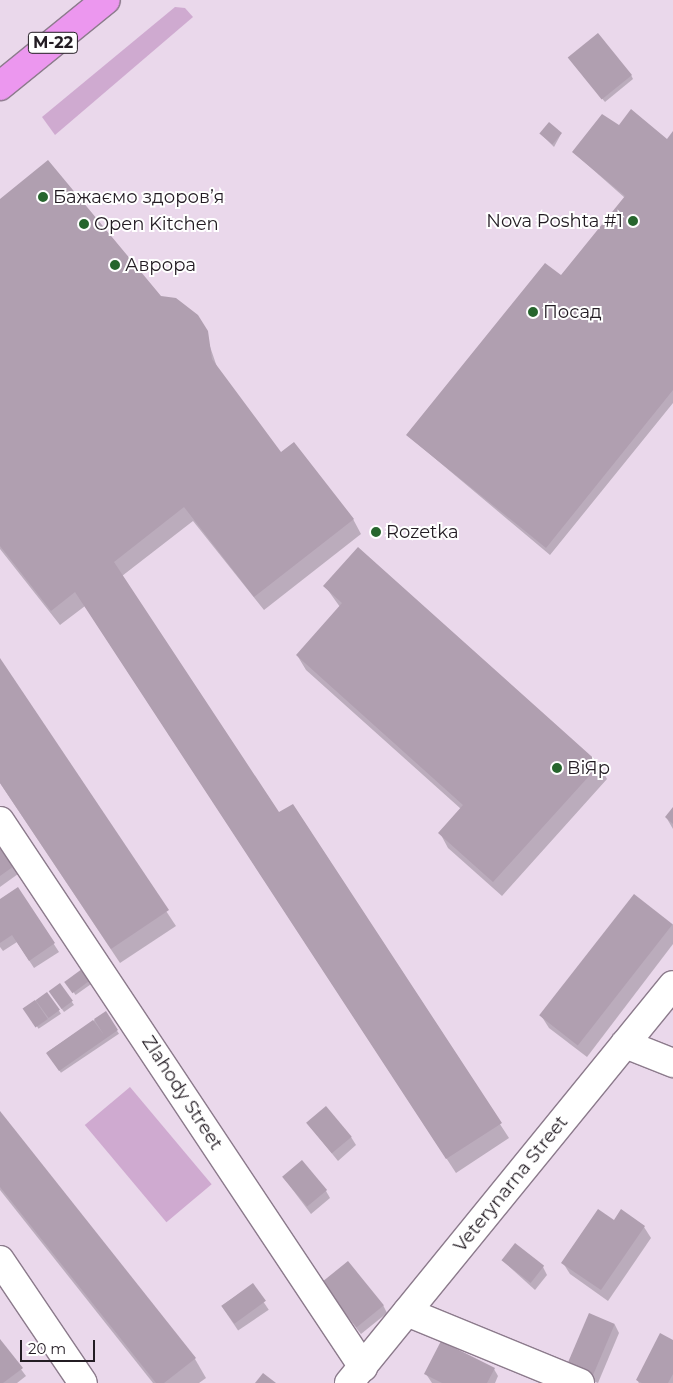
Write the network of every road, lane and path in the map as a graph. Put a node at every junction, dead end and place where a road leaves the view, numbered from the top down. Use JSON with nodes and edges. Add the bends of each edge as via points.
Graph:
{"nodes":[{"id":1,"x":106,"y":0,"type":"edge"},
{"id":2,"x":0,"y":86,"type":"edge"},
{"id":3,"x":0,"y":820,"type":"edge"},
{"id":4,"x":673,"y":985,"type":"edge"},
{"id":5,"x":625,"y":1044,"type":"junction"},
{"id":6,"x":673,"y":1062,"type":"edge"},
{"id":7,"x":0,"y":1260,"type":"edge"},
{"id":8,"x":407,"y":1312,"type":"junction"},
{"id":9,"x":356,"y":1375,"type":"edge"},
{"id":10,"x":83,"y":1383,"type":"edge"},
{"id":11,"x":580,"y":1383,"type":"edge"}],
"edges":[{"from":1,"to":2,"type":"highway","number":"М-22"},
{"from":3,"to":9,"type":"street","name":"Zlahody Street"},
{"from":4,"to":5,"type":"street","name":"Veterynarna Street"},
{"from":5,"to":6,"type":"street"},
{"from":5,"to":8,"type":"street","name":"Veterynarna Street"},
{"from":7,"to":10,"type":"street"},
{"from":8,"to":9,"type":"street","name":"Veterynarna Street"},
{"from":8,"to":11,"type":"street"}]}
